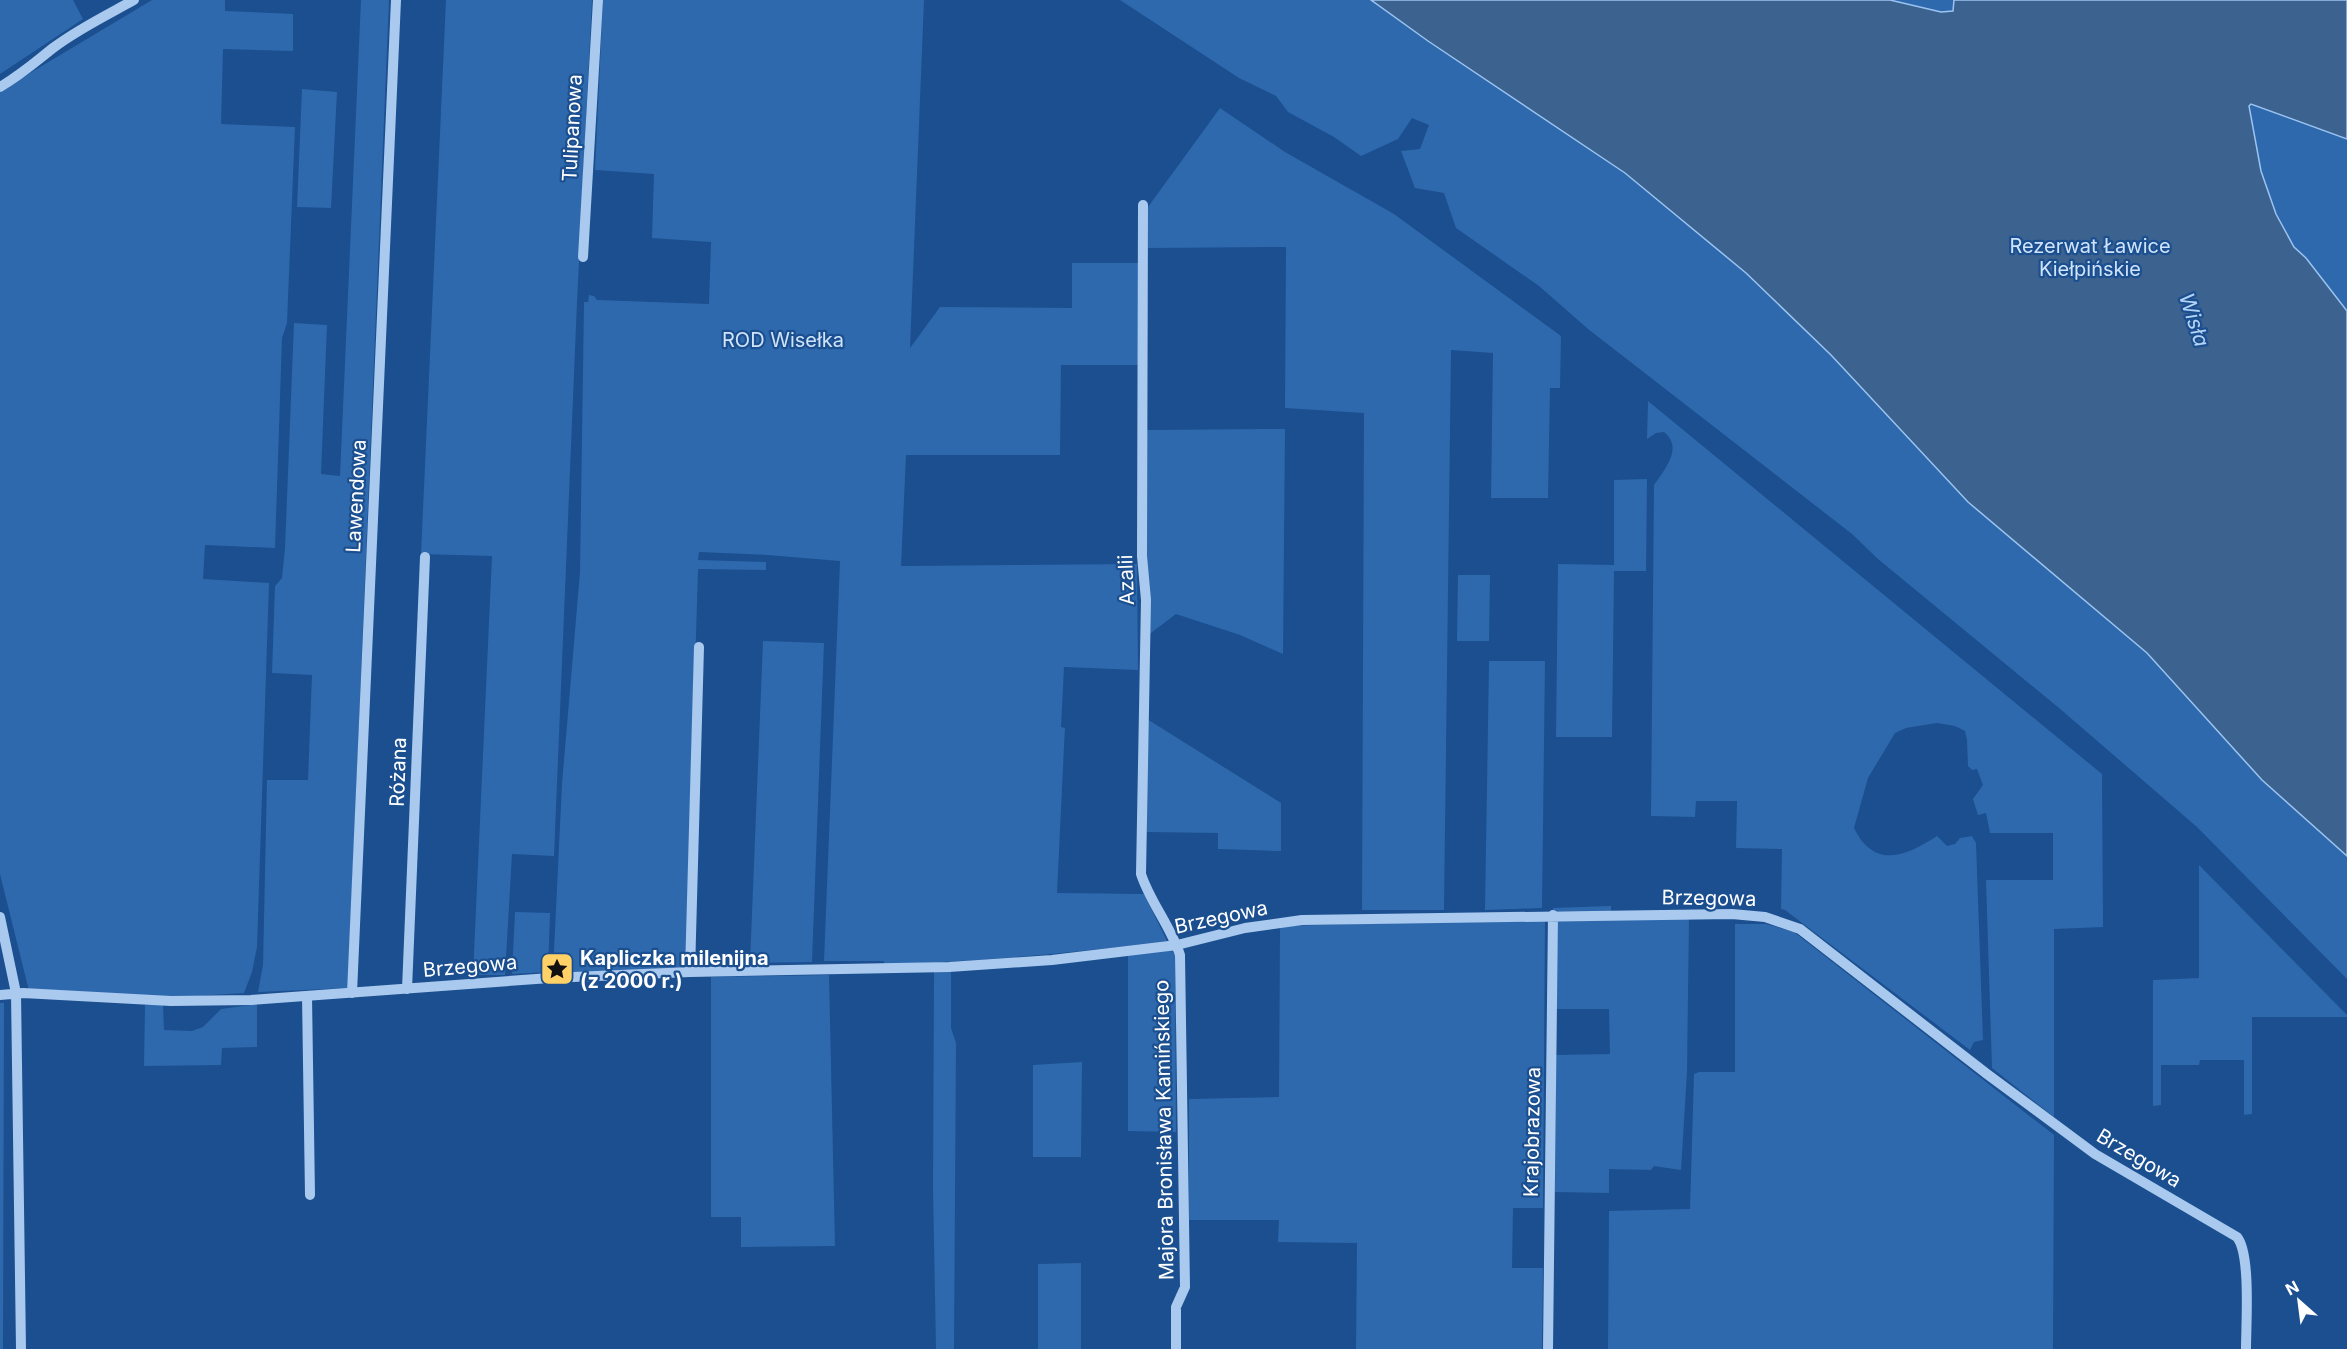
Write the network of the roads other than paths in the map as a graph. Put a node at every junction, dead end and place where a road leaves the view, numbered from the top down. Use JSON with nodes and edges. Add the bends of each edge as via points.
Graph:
{"nodes":[{"id":1,"x":134,"y":0,"type":"edge"},
{"id":2,"x":396,"y":0,"type":"edge"},
{"id":3,"x":598,"y":0,"type":"edge"},
{"id":4,"x":0,"y":87,"type":"edge"},
{"id":5,"x":1143,"y":205,"type":"dead end"},
{"id":6,"x":583,"y":257,"type":"dead end"},
{"id":7,"x":425,"y":557,"type":"dead end"},
{"id":8,"x":699,"y":646,"type":"dead end"},
{"id":9,"x":1553,"y":915,"type":"junction"},
{"id":10,"x":0,"y":917,"type":"edge"},
{"id":11,"x":1177,"y":945,"type":"junction"},
{"id":12,"x":690,"y":972,"type":"junction"},
{"id":13,"x":407,"y":989,"type":"junction"},
{"id":14,"x":16,"y":993,"type":"junction"},
{"id":15,"x":352,"y":993,"type":"junction"},
{"id":16,"x":0,"y":995,"type":"edge"},
{"id":17,"x":307,"y":996,"type":"junction"},
{"id":18,"x":309,"y":1195,"type":"dead end"},
{"id":19,"x":21,"y":1349,"type":"edge"},
{"id":20,"x":1176,"y":1349,"type":"edge"},
{"id":21,"x":1548,"y":1349,"type":"edge"},
{"id":22,"x":2246,"y":1349,"type":"edge"}],
"edges":[{"from":1,"to":4,"type":"street","via":[[78,31]]},
{"from":2,"to":15,"type":"street","name":"Lawendowa"},
{"from":3,"to":6,"type":"street","name":"Tulipanowa"},
{"from":5,"to":11,"type":"street","name":"Azalii","via":[[1142,556],[1146,600],[1141,874]]},
{"from":7,"to":13,"type":"street","name":"Różana"},
{"from":8,"to":12,"type":"street"},
{"from":9,"to":11,"type":"street","name":"Brzegowa","via":[[1302,920],[1245,928]]},
{"from":9,"to":21,"type":"street","name":"Krajobrazowa"},
{"from":9,"to":22,"type":"street","name":"Brzegowa","via":[[1732,914],[1765,917],[1800,929],[2095,1154],[2236,1237],[2243,1248],[2245,1263]]},
{"from":10,"to":14,"type":"street"},
{"from":11,"to":12,"type":"street","name":"Brzegowa","via":[[949,967]]},
{"from":11,"to":20,"type":"street","name":"Majora Bronisława Kamińskiego","via":[[1185,1287],[1176,1307]]},
{"from":12,"to":13,"type":"street","name":"Brzegowa"},
{"from":13,"to":15,"type":"street","name":"Brzegowa"},
{"from":14,"to":16,"type":"street","name":"Brzegowa"},
{"from":14,"to":17,"type":"street","name":"Brzegowa","via":[[171,1001]]},
{"from":14,"to":19,"type":"street"},
{"from":15,"to":17,"type":"street","name":"Brzegowa"},
{"from":17,"to":18,"type":"street"}]}
